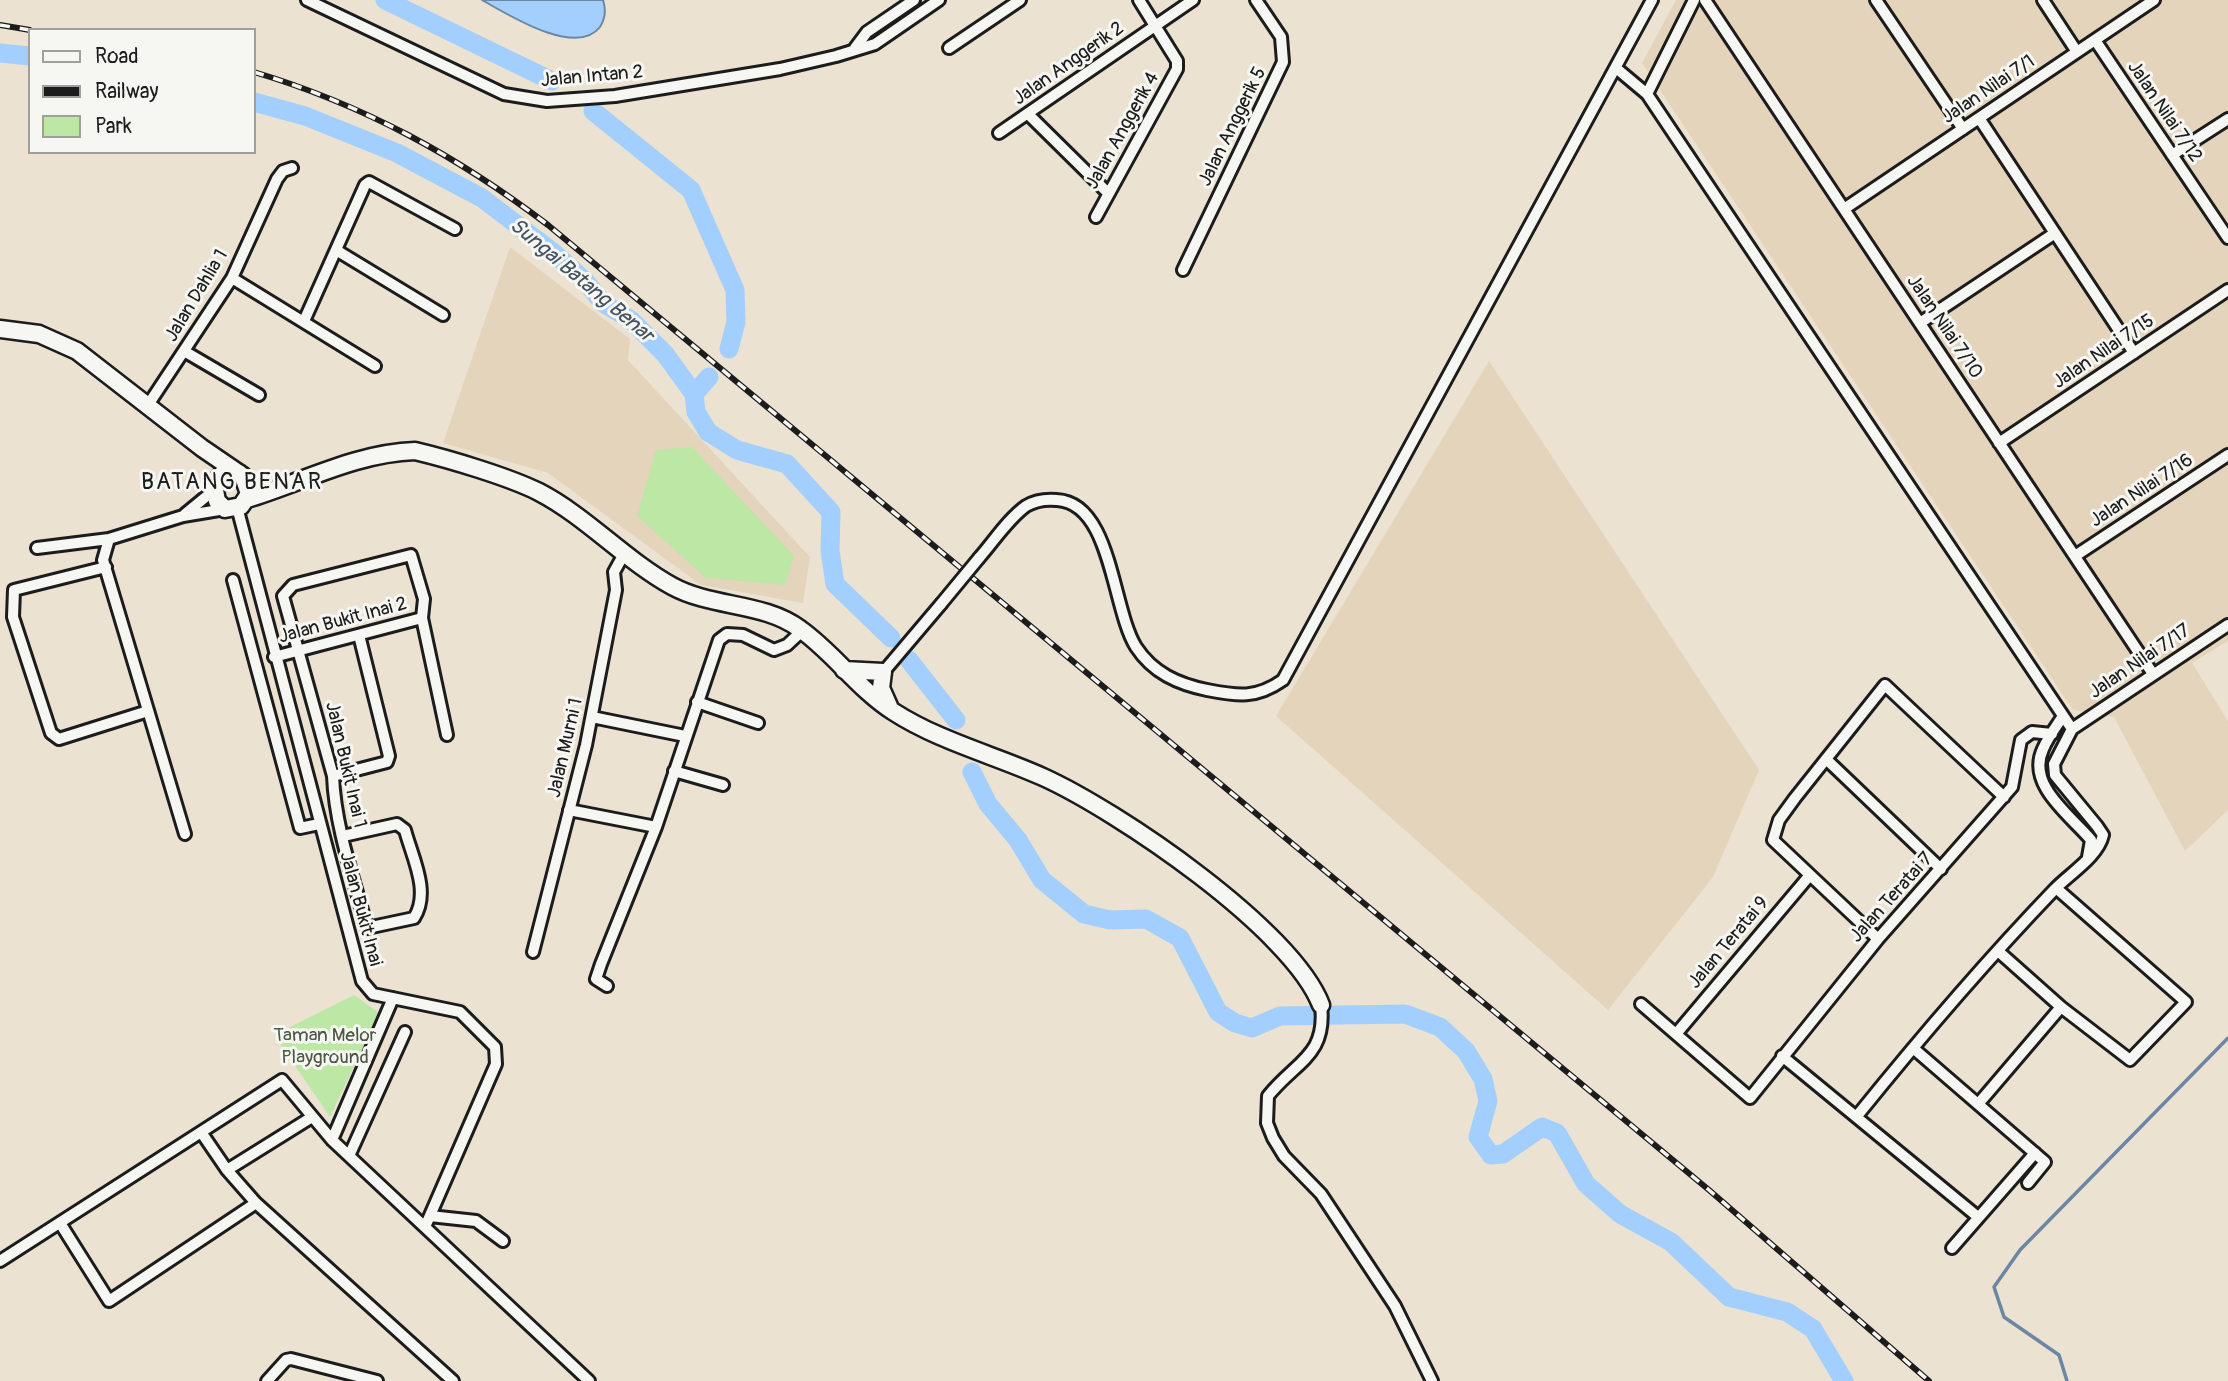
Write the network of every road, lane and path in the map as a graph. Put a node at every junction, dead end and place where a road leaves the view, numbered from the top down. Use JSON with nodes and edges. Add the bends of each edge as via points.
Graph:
{"nodes":[{"id":1,"x":307,"y":0,"type":"edge"},
{"id":2,"x":914,"y":0,"type":"edge"},
{"id":3,"x":939,"y":0,"type":"edge"},
{"id":4,"x":1020,"y":0,"type":"edge"},
{"id":5,"x":1139,"y":0,"type":"edge"},
{"id":6,"x":1193,"y":0,"type":"edge"},
{"id":7,"x":1256,"y":0,"type":"edge"},
{"id":8,"x":1652,"y":0,"type":"edge"},
{"id":9,"x":1694,"y":0,"type":"edge"},
{"id":10,"x":1705,"y":0,"type":"edge"},
{"id":11,"x":1877,"y":0,"type":"edge"},
{"id":12,"x":2043,"y":0,"type":"edge"},
{"id":13,"x":2154,"y":0,"type":"edge"},
{"id":14,"x":1156,"y":26,"type":"junction"},
{"id":15,"x":2095,"y":40,"type":"junction"},
{"id":16,"x":855,"y":48,"type":"junction"},
{"id":17,"x":949,"y":48,"type":"dead end"},
{"id":18,"x":2077,"y":52,"type":"junction"},
{"id":19,"x":1616,"y":68,"type":"junction"},
{"id":20,"x":1647,"y":94,"type":"junction"},
{"id":21,"x":1028,"y":114,"type":"junction"},
{"id":22,"x":1979,"y":118,"type":"junction"},
{"id":23,"x":2228,"y":118,"type":"edge"},
{"id":24,"x":1963,"y":129,"type":"junction"},
{"id":25,"x":999,"y":133,"type":"dead end"},
{"id":26,"x":2172,"y":155,"type":"junction"},
{"id":27,"x":292,"y":168,"type":"dead end"},
{"id":28,"x":1108,"y":193,"type":"junction"},
{"id":29,"x":1844,"y":209,"type":"junction"},
{"id":30,"x":1096,"y":217,"type":"dead end"},
{"id":31,"x":455,"y":229,"type":"dead end"},
{"id":32,"x":2055,"y":233,"type":"junction"},
{"id":33,"x":2228,"y":238,"type":"edge"},
{"id":34,"x":336,"y":250,"type":"junction"},
{"id":35,"x":1182,"y":270,"type":"dead end"},
{"id":36,"x":232,"y":278,"type":"junction"},
{"id":37,"x":2228,"y":290,"type":"edge"},
{"id":38,"x":443,"y":315,"type":"dead end"},
{"id":39,"x":304,"y":321,"type":"junction"},
{"id":40,"x":1920,"y":323,"type":"junction"},
{"id":41,"x":0,"y":329,"type":"edge"},
{"id":42,"x":18,"y":332,"type":"junction"},
{"id":43,"x":0,"y":339,"type":"edge"},
{"id":44,"x":184,"y":351,"type":"junction"},
{"id":45,"x":2134,"y":353,"type":"junction"},
{"id":46,"x":375,"y":366,"type":"dead end"},
{"id":47,"x":259,"y":395,"type":"dead end"},
{"id":48,"x":148,"y":405,"type":"junction"},
{"id":49,"x":1999,"y":443,"type":"junction"},
{"id":50,"x":202,"y":448,"type":"junction"},
{"id":51,"x":2228,"y":455,"type":"edge"},
{"id":52,"x":242,"y":476,"type":"junction"},
{"id":53,"x":289,"y":482,"type":"junction"},
{"id":54,"x":215,"y":485,"type":"junction"},
{"id":55,"x":237,"y":505,"type":"junction"},
{"id":56,"x":183,"y":516,"type":"junction"},
{"id":57,"x":109,"y":538,"type":"junction"},
{"id":58,"x":37,"y":548,"type":"dead end"},
{"id":59,"x":625,"y":552,"type":"junction"},
{"id":60,"x":2075,"y":556,"type":"junction"},
{"id":61,"x":106,"y":567,"type":"junction"},
{"id":62,"x":233,"y":580,"type":"dead end"},
{"id":63,"x":422,"y":618,"type":"junction"},
{"id":64,"x":2228,"y":625,"type":"edge"},
{"id":65,"x":803,"y":630,"type":"junction"},
{"id":66,"x":359,"y":635,"type":"junction"},
{"id":67,"x":298,"y":652,"type":"junction"},
{"id":68,"x":274,"y":657,"type":"junction"},
{"id":69,"x":844,"y":670,"type":"junction"},
{"id":70,"x":883,"y":672,"type":"junction"},
{"id":71,"x":2153,"y":674,"type":"junction"},
{"id":72,"x":867,"y":691,"type":"junction"},
{"id":73,"x":696,"y":702,"type":"junction"},
{"id":74,"x":148,"y":711,"type":"junction"},
{"id":75,"x":893,"y":711,"type":"junction"},
{"id":76,"x":2063,"y":716,"type":"junction"},
{"id":77,"x":592,"y":717,"type":"junction"},
{"id":78,"x":758,"y":723,"type":"dead end"},
{"id":79,"x":2072,"y":729,"type":"junction"},
{"id":80,"x":2052,"y":734,"type":"junction"},
{"id":81,"x":447,"y":735,"type":"dead end"},
{"id":82,"x":685,"y":736,"type":"junction"},
{"id":83,"x":1826,"y":759,"type":"junction"},
{"id":84,"x":674,"y":771,"type":"junction"},
{"id":85,"x":333,"y":776,"type":"junction"},
{"id":86,"x":723,"y":785,"type":"dead end"},
{"id":87,"x":2004,"y":797,"type":"junction"},
{"id":88,"x":569,"y":810,"type":"junction"},
{"id":89,"x":319,"y":824,"type":"junction"},
{"id":90,"x":656,"y":827,"type":"junction"},
{"id":91,"x":185,"y":834,"type":"dead end"},
{"id":92,"x":343,"y":836,"type":"junction"},
{"id":93,"x":2088,"y":857,"type":"junction"},
{"id":94,"x":1941,"y":869,"type":"junction"},
{"id":95,"x":1810,"y":875,"type":"junction"},
{"id":96,"x":2056,"y":888,"type":"junction"},
{"id":97,"x":1878,"y":939,"type":"junction"},
{"id":98,"x":1998,"y":951,"type":"junction"},
{"id":99,"x":533,"y":952,"type":"dead end"},
{"id":100,"x":607,"y":986,"type":"dead end"},
{"id":101,"x":393,"y":998,"type":"junction"},
{"id":102,"x":1641,"y":1004,"type":"dead end"},
{"id":103,"x":2061,"y":1007,"type":"junction"},
{"id":104,"x":1322,"y":1013,"type":"joint"},
{"id":105,"x":405,"y":1032,"type":"dead end"},
{"id":106,"x":1676,"y":1034,"type":"junction"},
{"id":107,"x":1913,"y":1048,"type":"junction"},
{"id":108,"x":1782,"y":1056,"type":"junction"},
{"id":109,"x":1979,"y":1103,"type":"junction"},
{"id":110,"x":1857,"y":1116,"type":"junction"},
{"id":111,"x":312,"y":1117,"type":"junction"},
{"id":112,"x":201,"y":1132,"type":"junction"},
{"id":113,"x":332,"y":1140,"type":"junction"},
{"id":114,"x":2035,"y":1153,"type":"junction"},
{"id":115,"x":349,"y":1156,"type":"junction"},
{"id":116,"x":227,"y":1170,"type":"junction"},
{"id":117,"x":2028,"y":1183,"type":"dead end"},
{"id":118,"x":256,"y":1203,"type":"junction"},
{"id":119,"x":1978,"y":1217,"type":"junction"},
{"id":120,"x":427,"y":1222,"type":"junction"},
{"id":121,"x":60,"y":1223,"type":"junction"},
{"id":122,"x":503,"y":1241,"type":"dead end"},
{"id":123,"x":1952,"y":1248,"type":"dead end"},
{"id":124,"x":0,"y":1261,"type":"edge"},
{"id":125,"x":1431,"y":1380,"type":"edge"},
{"id":126,"x":267,"y":1381,"type":"edge"},
{"id":127,"x":377,"y":1381,"type":"edge"},
{"id":128,"x":453,"y":1381,"type":"edge"},
{"id":129,"x":589,"y":1381,"type":"edge"}],
"edges":[{"from":1,"to":16,"type":"street","name":"Jalan Intan 2","via":[[503,94],[547,102],[615,96],[780,69]]},
{"from":2,"to":16,"type":"street","name":"Jalan Intan 2","via":[[867,32]]},
{"from":3,"to":16,"type":"street","name":"Jalan Intan 2","via":[[875,44]]},
{"from":4,"to":17,"type":"street"},
{"from":5,"to":14,"type":"street"},
{"from":6,"to":14,"type":"street","name":"Jalan Anggerik 2"},
{"from":7,"to":35,"type":"street","name":"Jalan Anggerik 5","via":[[1281,37],[1283,62]]},
{"from":8,"to":19,"type":"street"},
{"from":9,"to":20,"type":"street"},
{"from":10,"to":29,"type":"street","name":"Jalan Nilai 7/10"},
{"from":11,"to":24,"type":"street"},
{"from":12,"to":18,"type":"street"},
{"from":13,"to":15,"type":"street","name":"Jalan Nilai 7/1"},
{"from":14,"to":21,"type":"street","name":"Jalan Anggerik 2"},
{"from":14,"to":28,"type":"street","name":"Jalan Anggerik 4","via":[[1177,61],[1177,69]]},
{"from":15,"to":18,"type":"street","name":"Jalan Nilai 7/1"},
{"from":15,"to":26,"type":"street","name":"Jalan Nilai 7/12"},
{"from":18,"to":22,"type":"street","name":"Jalan Nilai 7/1"},
{"from":19,"to":20,"type":"street"},
{"from":19,"to":70,"type":"street","bridge":true,"via":[[1283,680],[1256,695],[1242,697],[1185,686],[1166,677],[1135,645],[1092,519],[1066,500],[1044,499],[1028,505]]},
{"from":20,"to":76,"type":"street"},
{"from":21,"to":25,"type":"street","name":"Jalan Anggerik 2"},
{"from":21,"to":28,"type":"street"},
{"from":22,"to":24,"type":"street","name":"Jalan Nilai 7/1"},
{"from":22,"to":32,"type":"street"},
{"from":23,"to":26,"type":"street"},
{"from":24,"to":29,"type":"street","name":"Jalan Nilai 7/1"},
{"from":26,"to":33,"type":"street","name":"Jalan Nilai 7/12"},
{"from":27,"to":36,"type":"street","name":"Jalan Dahlia 1","via":[[283,170],[277,179]]},
{"from":28,"to":30,"type":"street","name":"Jalan Anggerik 4"},
{"from":29,"to":40,"type":"street","name":"Jalan Nilai 7/10"},
{"from":31,"to":34,"type":"street","via":[[369,182]]},
{"from":32,"to":40,"type":"street"},
{"from":32,"to":45,"type":"street"},
{"from":34,"to":38,"type":"street"},
{"from":34,"to":39,"type":"street"},
{"from":36,"to":39,"type":"street"},
{"from":36,"to":44,"type":"street","name":"Jalan Dahlia 1"},
{"from":37,"to":45,"type":"street","name":"Jalan Nilai 7/15"},
{"from":39,"to":46,"type":"street"},
{"from":40,"to":49,"type":"street","name":"Jalan Nilai 7/10"},
{"from":41,"to":42,"type":"street"},
{"from":42,"to":43,"type":"street"},
{"from":42,"to":48,"type":"street","via":[[39,334],[77,351]]},
{"from":44,"to":47,"type":"street"},
{"from":44,"to":48,"type":"street","name":"Jalan Dahlia 1"},
{"from":45,"to":49,"type":"street","name":"Jalan Nilai 7/15"},
{"from":48,"to":50,"type":"street"},
{"from":49,"to":60,"type":"street","name":"Jalan Nilai 7/10"},
{"from":50,"to":52,"type":"street"},
{"from":50,"to":54,"type":"street"},
{"from":51,"to":60,"type":"street","name":"Jalan Nilai 7/16"},
{"from":52,"to":53,"type":"street"},
{"from":52,"to":54,"type":"street","via":[[227,472]]},
{"from":52,"to":55,"type":"street","via":[[250,488]]},
{"from":53,"to":55,"type":"street"},
{"from":53,"to":59,"type":"street","via":[[376,456],[415,451],[538,492]]},
{"from":54,"to":55,"type":"street","via":[[217,501]]},
{"from":54,"to":56,"type":"street"},
{"from":55,"to":56,"type":"street"},
{"from":55,"to":68,"type":"street","name":"Jalan Bukit Inai"},
{"from":56,"to":57,"type":"street"},
{"from":57,"to":58,"type":"street"},
{"from":57,"to":61,"type":"street","via":[[104,550]]},
{"from":59,"to":65,"type":"street","via":[[670,585],[697,598],[787,620]]},
{"from":59,"to":77,"type":"street","name":"Jalan Murni 1","via":[[614,572],[616,590]]},
{"from":60,"to":71,"type":"street","name":"Jalan Nilai 7/10"},
{"from":61,"to":74,"type":"street"},
{"from":61,"to":74,"type":"street","via":[[14,590],[13,617],[51,733],[59,739]]},
{"from":62,"to":89,"type":"street","via":[[300,828]]},
{"from":63,"to":66,"type":"street","name":"Jalan Bukit Inai 2"},
{"from":63,"to":67,"type":"street","name":"Jalan Bukit Inai 1","via":[[424,599],[411,555],[298,583],[283,596]]},
{"from":63,"to":81,"type":"street"},
{"from":64,"to":71,"type":"street","name":"Jalan Nilai 7/17"},
{"from":65,"to":69,"type":"street"},
{"from":65,"to":73,"type":"street","via":[[774,650],[743,635],[727,634],[719,640]]},
{"from":66,"to":67,"type":"street","name":"Jalan Bukit Inai 2"},
{"from":66,"to":85,"type":"street","via":[[389,756],[387,762]]},
{"from":67,"to":68,"type":"street","name":"Jalan Bukit Inai 2"},
{"from":67,"to":85,"type":"street","name":"Jalan Bukit Inai 1"},
{"from":68,"to":89,"type":"street","name":"Jalan Bukit Inai"},
{"from":69,"to":70,"type":"street"},
{"from":69,"to":72,"type":"street"},
{"from":70,"to":72,"type":"street"},
{"from":70,"to":75,"type":"street","via":[[881,688]]},
{"from":71,"to":79,"type":"street","name":"Jalan Nilai 7/17"},
{"from":72,"to":75,"type":"street"},
{"from":73,"to":78,"type":"street"},
{"from":73,"to":82,"type":"street"},
{"from":74,"to":91,"type":"street"},
{"from":75,"to":104,"type":"street","via":[[1110,812],[1256,924],[1315,990]]},
{"from":76,"to":79,"type":"street"},
{"from":76,"to":80,"type":"street"},
{"from":77,"to":82,"type":"street"},
{"from":77,"to":88,"type":"street","name":"Jalan Murni 1"},
{"from":79,"to":93,"type":"street","via":[[2054,764],[2055,775],[2103,835],[2100,846]]},
{"from":80,"to":87,"type":"street","name":"Jalan Teratai 7","via":[[2032,732],[2021,740],[2012,787]]},
{"from":80,"to":93,"type":"street","via":[[2039,758],[2041,779],[2046,791],[2091,840]]},
{"from":82,"to":84,"type":"street"},
{"from":83,"to":87,"type":"street","via":[[1885,685]]},
{"from":83,"to":94,"type":"street"},
{"from":83,"to":95,"type":"street","via":[[1779,820],[1773,840]]},
{"from":84,"to":86,"type":"street"},
{"from":84,"to":90,"type":"street"},
{"from":85,"to":92,"type":"street","name":"Jalan Bukit Inai 1"},
{"from":87,"to":94,"type":"street","name":"Jalan Teratai 7"},
{"from":88,"to":90,"type":"street"},
{"from":88,"to":99,"type":"street","name":"Jalan Murni 1"},
{"from":89,"to":101,"type":"street","name":"Jalan Bukit Inai","via":[[362,981],[373,994]]},
{"from":90,"to":100,"type":"street","via":[[596,979]]},
{"from":92,"to":92,"type":"street","name":"Jalan Bukit Inai 1","via":[[397,824],[405,830],[422,894],[414,918],[367,928]]},
{"from":93,"to":96,"type":"street"},
{"from":94,"to":97,"type":"street","name":"Jalan Teratai 7"},
{"from":95,"to":97,"type":"street"},
{"from":95,"to":106,"type":"street","name":"Jalan Teratai 9"},
{"from":96,"to":98,"type":"street"},
{"from":96,"to":103,"type":"street","via":[[2186,1002],[2130,1060]]},
{"from":97,"to":108,"type":"street","name":"Jalan Teratai 7"},
{"from":98,"to":103,"type":"street"},
{"from":98,"to":107,"type":"street"},
{"from":101,"to":113,"type":"street"},
{"from":101,"to":120,"type":"street","name":"Jalan Bukit Inai","via":[[460,1012],[495,1047],[496,1064]]},
{"from":102,"to":106,"type":"street"},
{"from":103,"to":109,"type":"street"},
{"from":104,"to":125,"type":"street","via":[[1321,1037],[1315,1049],[1268,1096],[1267,1123],[1284,1156],[1321,1194],[1395,1306]]},
{"from":105,"to":115,"type":"street"},
{"from":106,"to":108,"type":"street","name":"Jalan Teratai 7","via":[[1750,1098]]},
{"from":107,"to":109,"type":"street"},
{"from":107,"to":110,"type":"street"},
{"from":108,"to":110,"type":"street"},
{"from":109,"to":114,"type":"street"},
{"from":110,"to":119,"type":"street"},
{"from":111,"to":112,"type":"street","via":[[282,1080]]},
{"from":111,"to":113,"type":"street"},
{"from":111,"to":116,"type":"street"},
{"from":112,"to":116,"type":"street"},
{"from":112,"to":121,"type":"street"},
{"from":113,"to":115,"type":"street"},
{"from":114,"to":117,"type":"street","via":[[2045,1162]]},
{"from":114,"to":119,"type":"street"},
{"from":115,"to":120,"type":"street"},
{"from":116,"to":118,"type":"street"},
{"from":118,"to":121,"type":"street","via":[[109,1301]]},
{"from":118,"to":128,"type":"street"},
{"from":119,"to":123,"type":"street"},
{"from":120,"to":122,"type":"street","via":[[476,1221]]},
{"from":120,"to":129,"type":"street"},
{"from":121,"to":124,"type":"street"},
{"from":126,"to":127,"type":"street","via":[[291,1359]]}]}
